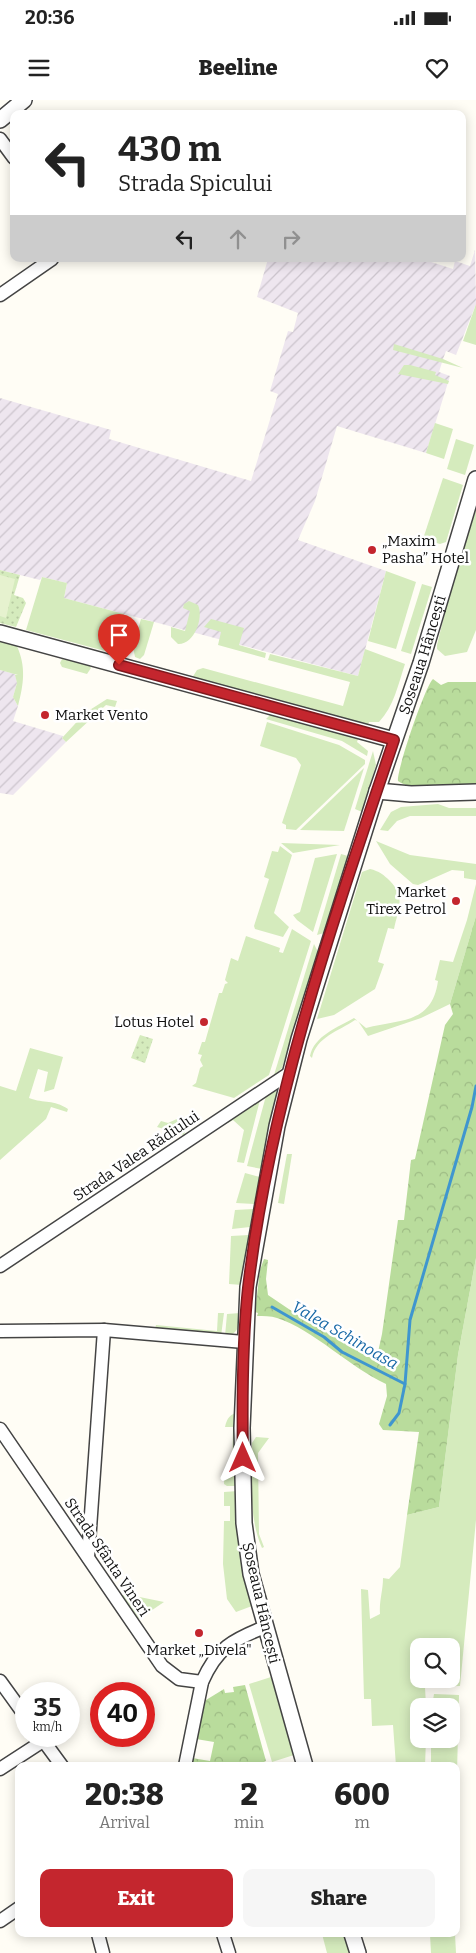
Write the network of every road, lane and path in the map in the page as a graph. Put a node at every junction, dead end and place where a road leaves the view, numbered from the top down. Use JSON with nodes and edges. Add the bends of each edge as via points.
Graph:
{"nodes":[{"id":1,"x":24,"y":100,"type":"edge"},
{"id":2,"x":12,"y":110,"type":"edge"},
{"id":3,"x":10,"y":112,"type":"edge"},
{"id":4,"x":0,"y":120,"type":"edge"},
{"id":5,"x":0,"y":139,"type":"edge"},
{"id":6,"x":10,"y":153,"type":"edge"},
{"id":7,"x":48,"y":262,"type":"edge"},
{"id":8,"x":0,"y":295,"type":"edge"},
{"id":9,"x":476,"y":479,"type":"edge"},
{"id":10,"x":0,"y":633,"type":"edge"},
{"id":11,"x":394,"y":740,"type":"junction"},
{"id":12,"x":377,"y":791,"type":"junction"},
{"id":13,"x":476,"y":792,"type":"edge"},
{"id":14,"x":291,"y":1072,"type":"junction"},
{"id":15,"x":0,"y":1266,"type":"edge"},
{"id":16,"x":104,"y":1330,"type":"junction"},
{"id":17,"x":0,"y":1331,"type":"edge"},
{"id":18,"x":244,"y":1342,"type":"junction"},
{"id":19,"x":0,"y":1429,"type":"edge"},
{"id":20,"x":88,"y":1557,"type":"junction"},
{"id":21,"x":265,"y":1627,"type":"junction"},
{"id":22,"x":0,"y":1681,"type":"edge"},
{"id":23,"x":202,"y":1682,"type":"junction"},
{"id":24,"x":15,"y":1702,"type":"edge"},
{"id":25,"x":30,"y":1747,"type":"edge"},
{"id":26,"x":48,"y":1747,"type":"edge"},
{"id":27,"x":59,"y":1762,"type":"edge"},
{"id":28,"x":186,"y":1762,"type":"edge"},
{"id":29,"x":304,"y":1762,"type":"edge"},
{"id":30,"x":0,"y":1769,"type":"edge"},
{"id":31,"x":15,"y":1911,"type":"edge"},
{"id":32,"x":0,"y":1921,"type":"edge"},
{"id":33,"x":99,"y":1937,"type":"edge"},
{"id":34,"x":224,"y":1937,"type":"edge"},
{"id":35,"x":353,"y":1937,"type":"edge"},
{"id":36,"x":103,"y":1953,"type":"edge"},
{"id":37,"x":229,"y":1953,"type":"edge"},
{"id":38,"x":358,"y":1953,"type":"edge"}],
"edges":[{"from":1,"to":2,"type":"street"},
{"from":3,"to":4,"type":"street"},
{"from":5,"to":6,"type":"street"},
{"from":7,"to":8,"type":"street"},
{"from":9,"to":11,"type":"street","name":"Șoseaua Hâncești","via":[[421,663]]},
{"from":10,"to":11,"type":"street"},
{"from":11,"to":12,"type":"street","name":"Șoseaua Hâncești"},
{"from":12,"to":13,"type":"street","via":[[411,794]]},
{"from":12,"to":14,"type":"street","name":"Șoseaua Hâncești","via":[[327,945]]},
{"from":14,"to":15,"type":"street","name":"Strada Valea Rădiului"},
{"from":14,"to":18,"type":"street","name":"Șoseaua Hâncești","via":[[277,1126],[253,1255]]},
{"from":16,"to":17,"type":"street"},
{"from":16,"to":18,"type":"street"},
{"from":16,"to":20,"type":"street"},
{"from":18,"to":21,"type":"street","name":"Șoseaua Hâncești","via":[[244,1523],[251,1574]]},
{"from":19,"to":20,"type":"street","name":"Strada Sfânta Vineri"},
{"from":20,"to":23,"type":"street","name":"Strada Sfânta Vineri","via":[[162,1666],[179,1679]]},
{"from":21,"to":23,"type":"street","via":[[234,1640],[215,1658]]},
{"from":21,"to":29,"type":"street","name":"Șoseaua Hâncești"},
{"from":22,"to":24,"type":"street"},
{"from":23,"to":28,"type":"street"},
{"from":25,"to":30,"type":"street"},
{"from":26,"to":27,"type":"street"},
{"from":31,"to":32,"type":"street"},
{"from":33,"to":36,"type":"street"},
{"from":34,"to":37,"type":"street"},
{"from":35,"to":38,"type":"street"}]}
